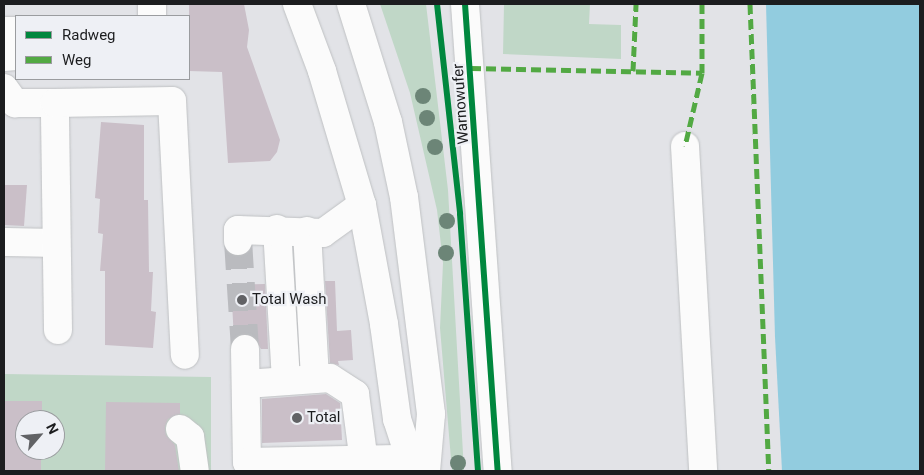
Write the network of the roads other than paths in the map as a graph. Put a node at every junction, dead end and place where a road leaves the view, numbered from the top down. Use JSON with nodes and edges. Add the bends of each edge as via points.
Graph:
{"nodes":[{"id":1,"x":296,"y":4,"type":"edge"},
{"id":2,"x":351,"y":4,"type":"edge"},
{"id":3,"x":465,"y":4,"type":"edge"},
{"id":4,"x":4,"y":88,"type":"edge"},
{"id":5,"x":55,"y":103,"type":"junction"},
{"id":6,"x":686,"y":146,"type":"dead end"},
{"id":7,"x":362,"y":205,"type":"junction"},
{"id":8,"x":299,"y":231,"type":"junction"},
{"id":9,"x":238,"y":241,"type":"dead end"},
{"id":10,"x":4,"y":242,"type":"edge"},
{"id":11,"x":55,"y":243,"type":"junction"},
{"id":12,"x":58,"y":330,"type":"dead end"},
{"id":13,"x":245,"y":350,"type":"tunnel mouth"},
{"id":14,"x":185,"y":355,"type":"dead end"},
{"id":15,"x":308,"y":379,"type":"junction"},
{"id":16,"x":246,"y":384,"type":"junction"},
{"id":17,"x":180,"y":429,"type":"dead end"},
{"id":18,"x":364,"y":462,"type":"junction"},
{"id":19,"x":417,"y":467,"type":"edge"},
{"id":20,"x":194,"y":471,"type":"edge"},
{"id":21,"x":498,"y":471,"type":"edge"},
{"id":22,"x":703,"y":471,"type":"edge"}],
"edges":[{"from":1,"to":7,"type":"main road","via":[[325,80]]},
{"from":2,"to":19,"type":"main road","via":[[388,122],[404,197],[431,414]]},
{"from":3,"to":21,"type":"main road","name":"Warnowufer"},
{"from":4,"to":5,"type":"main road","via":[[15,102]]},
{"from":5,"to":11,"type":"main road"},
{"from":5,"to":14,"type":"main road","via":[[172,101]]},
{"from":6,"to":22,"type":"main road"},
{"from":7,"to":8,"type":"main road"},
{"from":7,"to":19,"type":"main road","via":[[384,324],[397,420]]},
{"from":8,"to":9,"type":"main road","via":[[238,230]]},
{"from":8,"to":15,"type":"main road"},
{"from":8,"to":15,"type":"main road"},
{"from":10,"to":11,"type":"main road"},
{"from":11,"to":12,"type":"main road"},
{"from":13,"to":16,"type":"main road"},
{"from":15,"to":16,"type":"main road"},
{"from":15,"to":18,"type":"main road","via":[[355,394]]},
{"from":16,"to":18,"type":"main road","via":[[247,462]]},
{"from":17,"to":20,"type":"main road","via":[[190,437]]},
{"from":18,"to":19,"type":"main road"}]}
